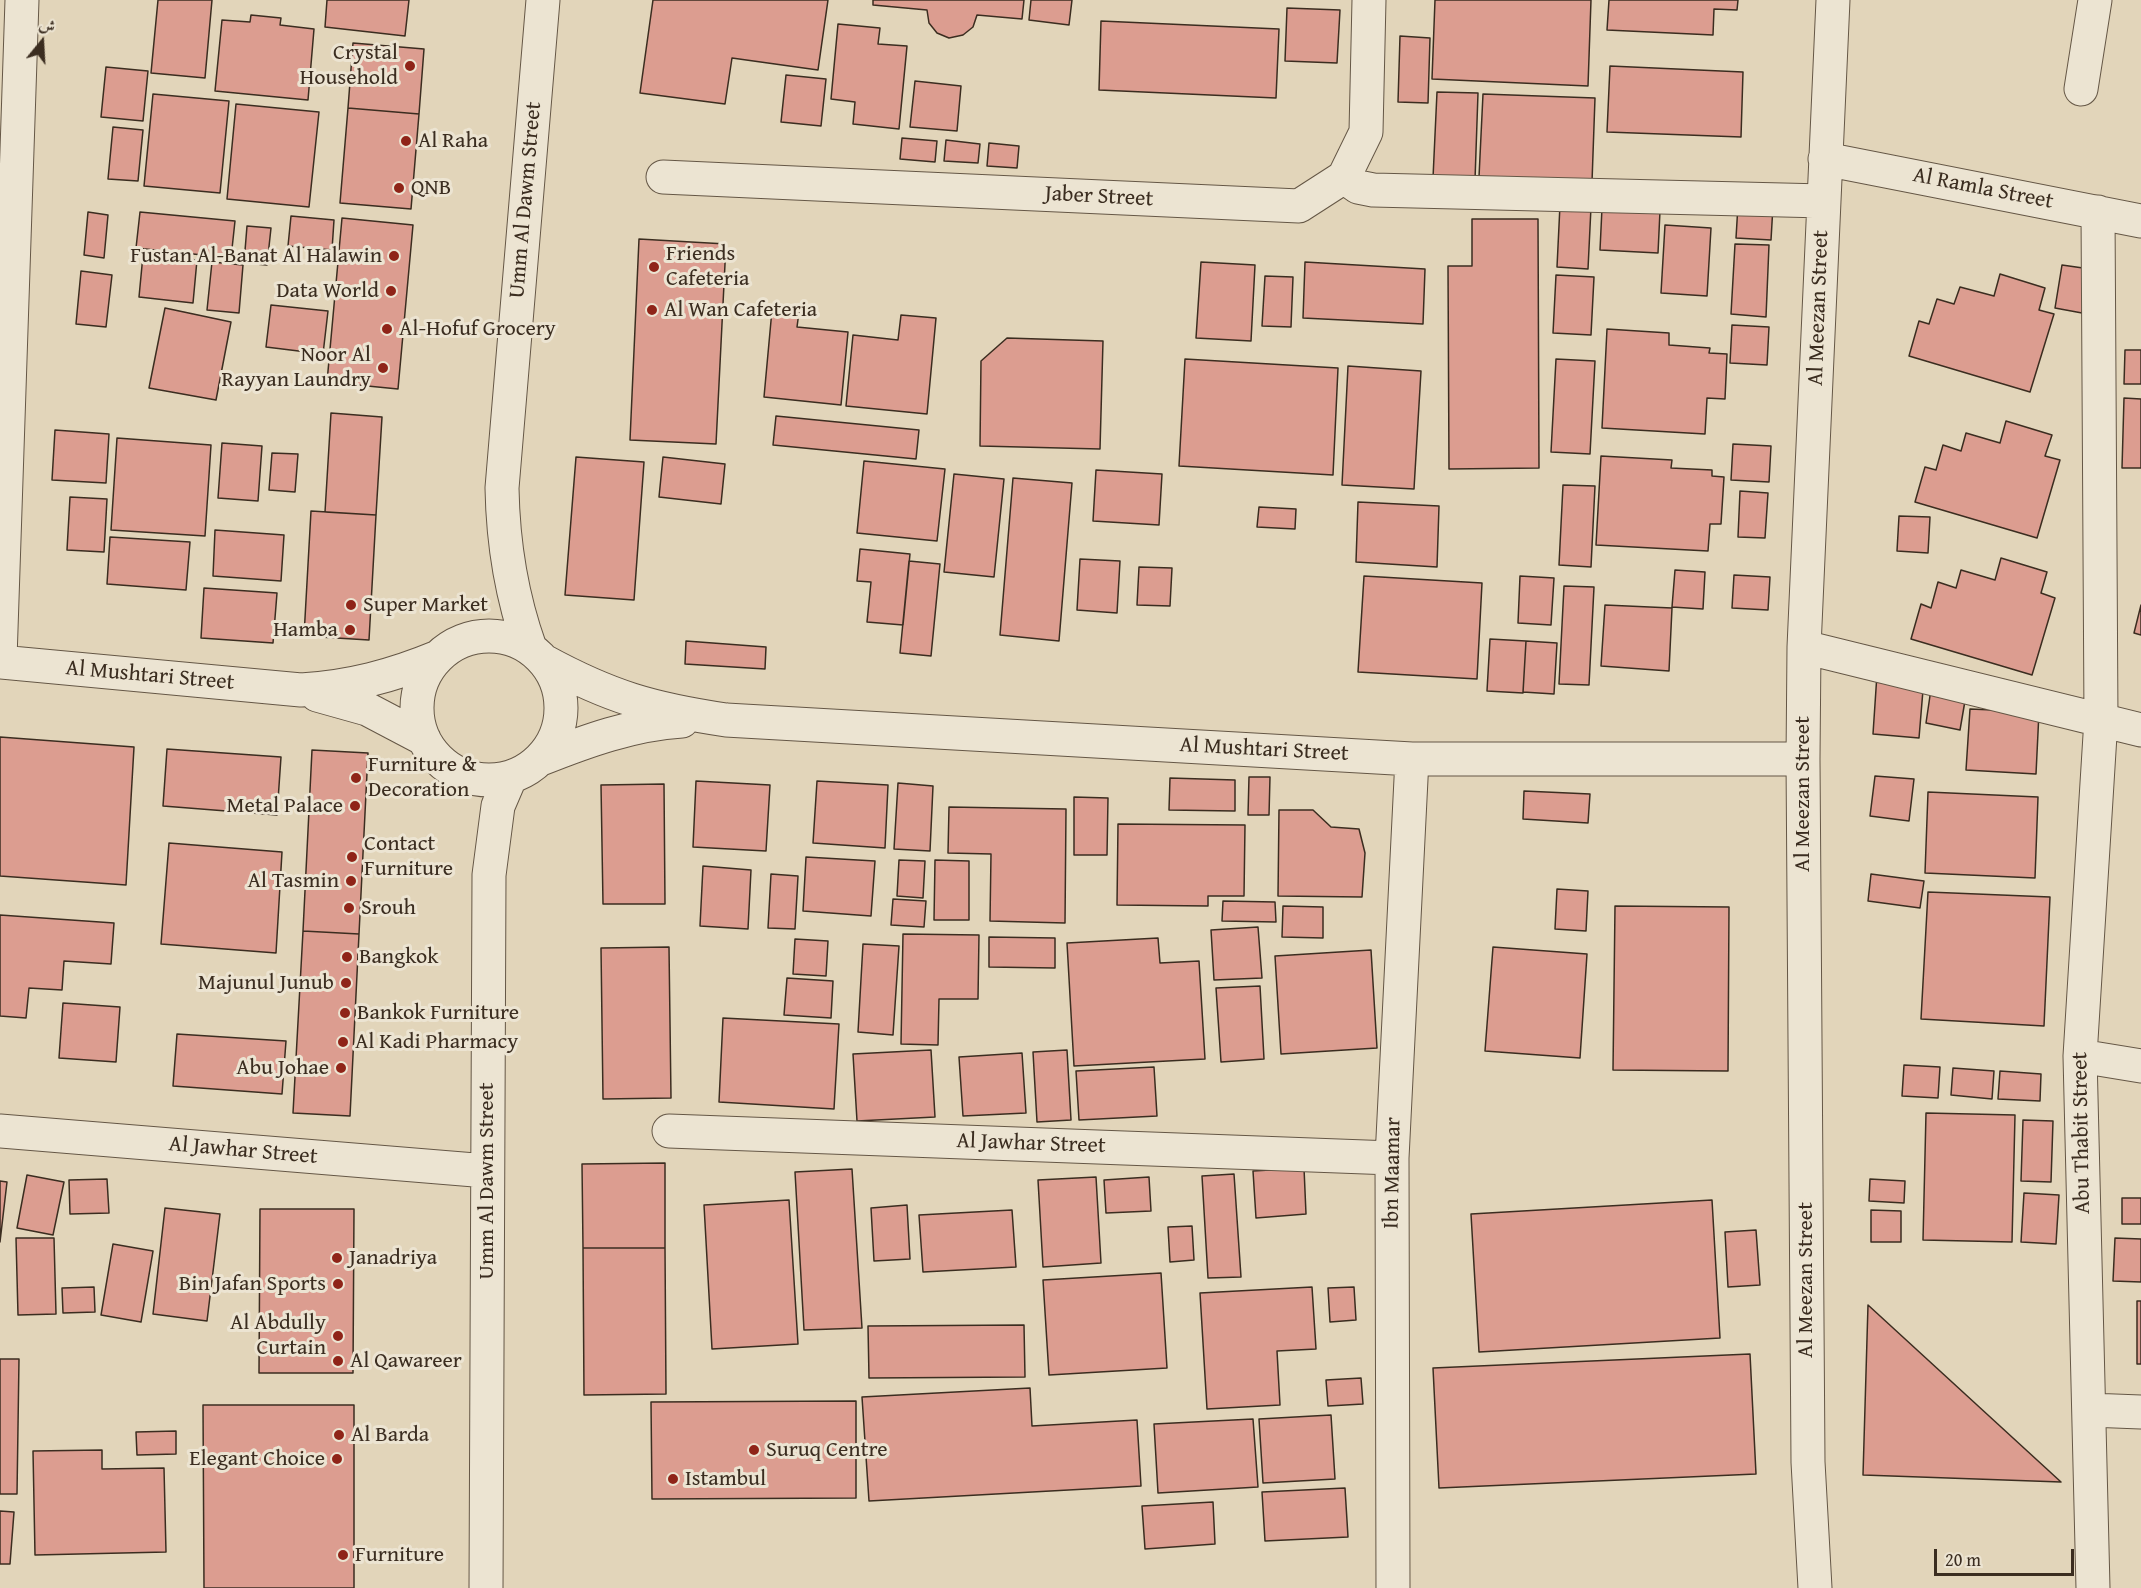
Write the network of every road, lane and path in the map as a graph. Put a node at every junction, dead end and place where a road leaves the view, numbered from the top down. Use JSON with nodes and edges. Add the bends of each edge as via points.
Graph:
{"nodes":[{"id":1,"x":22,"y":0,"type":"edge"},
{"id":2,"x":543,"y":0,"type":"edge"},
{"id":3,"x":1369,"y":0,"type":"edge"},
{"id":4,"x":1833,"y":0,"type":"edge"},
{"id":5,"x":2095,"y":0,"type":"edge"},
{"id":6,"x":2081,"y":89,"type":"dead end"},
{"id":7,"x":1826,"y":159,"type":"junction"},
{"id":8,"x":663,"y":177,"type":"dead end"},
{"id":9,"x":1344,"y":177,"type":"junction"},
{"id":10,"x":1824,"y":201,"type":"junction"},
{"id":11,"x":2098,"y":212,"type":"junction"},
{"id":12,"x":2141,"y":221,"type":"edge"},
{"id":13,"x":1804,"y":647,"type":"junction"},
{"id":14,"x":537,"y":654,"type":"junction"},
{"id":15,"x":438,"y":657,"type":"junction"},
{"id":16,"x":0,"y":661,"type":"edge"},
{"id":17,"x":301,"y":690,"type":"junction"},
{"id":18,"x":2101,"y":719,"type":"junction"},
{"id":19,"x":726,"y":720,"type":"junction"},
{"id":20,"x":2141,"y":730,"type":"edge"},
{"id":21,"x":424,"y":739,"type":"junction"},
{"id":22,"x":541,"y":759,"type":"junction"},
{"id":23,"x":1412,"y":759,"type":"junction"},
{"id":24,"x":1803,"y":759,"type":"junction"},
{"id":25,"x":510,"y":778,"type":"junction"},
{"id":26,"x":2080,"y":1056,"type":"junction"},
{"id":27,"x":2141,"y":1066,"type":"edge"},
{"id":28,"x":0,"y":1131,"type":"edge"},
{"id":29,"x":669,"y":1131,"type":"dead end"},
{"id":30,"x":1392,"y":1158,"type":"junction"},
{"id":31,"x":487,"y":1171,"type":"junction"},
{"id":32,"x":2089,"y":1410,"type":"junction"},
{"id":33,"x":2141,"y":1412,"type":"edge"},
{"id":34,"x":486,"y":1588,"type":"edge"},
{"id":35,"x":1393,"y":1588,"type":"edge"},
{"id":36,"x":1815,"y":1588,"type":"edge"},
{"id":37,"x":2093,"y":1588,"type":"edge"}],
"edges":[{"from":1,"to":16,"type":"street"},
{"from":2,"to":14,"type":"street","name":"Umm Al Dawm Street","via":[[502,488],[507,569],[516,609]]},
{"from":3,"to":9,"type":"street","via":[[1366,132]]},
{"from":4,"to":7,"type":"street","name":"Al Meezan Street"},
{"from":5,"to":6,"type":"street"},
{"from":7,"to":10,"type":"street","name":"Al Meezan Street"},
{"from":7,"to":11,"type":"street","name":"Al Ramla Street"},
{"from":8,"to":9,"type":"street","name":"Jaber Street","via":[[1299,206]]},
{"from":9,"to":10,"type":"street","via":[[1358,187],[1372,190]]},
{"from":10,"to":13,"type":"street","name":"Al Meezan Street"},
{"from":11,"to":12,"type":"street","name":"Al Ramla Street"},
{"from":11,"to":18,"type":"street","name":"Abu Thabit Street"},
{"from":13,"to":18,"type":"street"},
{"from":13,"to":24,"type":"street","name":"Al Meezan Street"},
{"from":14,"to":15,"type":"street","via":[[512,639],[492,636],[472,637]]},
{"from":14,"to":19,"type":"street","name":"Al Mushtari Street","via":[[586,684],[631,702]]},
{"from":14,"to":22,"type":"street","via":[[556,679],[562,700],[561,721],[554,741]]},
{"from":15,"to":17,"type":"street","name":"Al Mushtari Street","via":[[372,681]]},
{"from":15,"to":21,"type":"street","via":[[424,675],[418,696],[417,718]]},
{"from":16,"to":17,"type":"street","name":"Al Mushtari Street"},
{"from":17,"to":21,"type":"street","name":"Al Mushtari Street","via":[[367,709]]},
{"from":18,"to":20,"type":"street"},
{"from":18,"to":26,"type":"street","name":"Abu Thabit Street"},
{"from":19,"to":22,"type":"street","name":"Al Mushtari Street","via":[[678,721],[631,729],[585,741]]},
{"from":19,"to":23,"type":"street","name":"Al Mushtari Street"},
{"from":21,"to":25,"type":"street","via":[[451,770],[490,781]]},
{"from":22,"to":25,"type":"street"},
{"from":23,"to":24,"type":"street","name":"Al Mushtari Street"},
{"from":23,"to":30,"type":"street","name":"Ibn Maamar"},
{"from":24,"to":36,"type":"street","name":"Al Meezan Street","via":[[1808,1462]]},
{"from":25,"to":31,"type":"street","name":"Umm Al Dawm Street","via":[[498,806],[489,875]]},
{"from":26,"to":27,"type":"street"},
{"from":26,"to":32,"type":"street","name":"Abu Thabit Street"},
{"from":28,"to":31,"type":"street","name":"Al Jawhar Street"},
{"from":29,"to":30,"type":"street","name":"Al Jawhar Street"},
{"from":30,"to":35,"type":"street","name":"Ibn Maamar"},
{"from":31,"to":34,"type":"street","name":"Umm Al Dawm Street"},
{"from":32,"to":33,"type":"street"},
{"from":32,"to":37,"type":"street","name":"Abu Thabit Street"}]}
